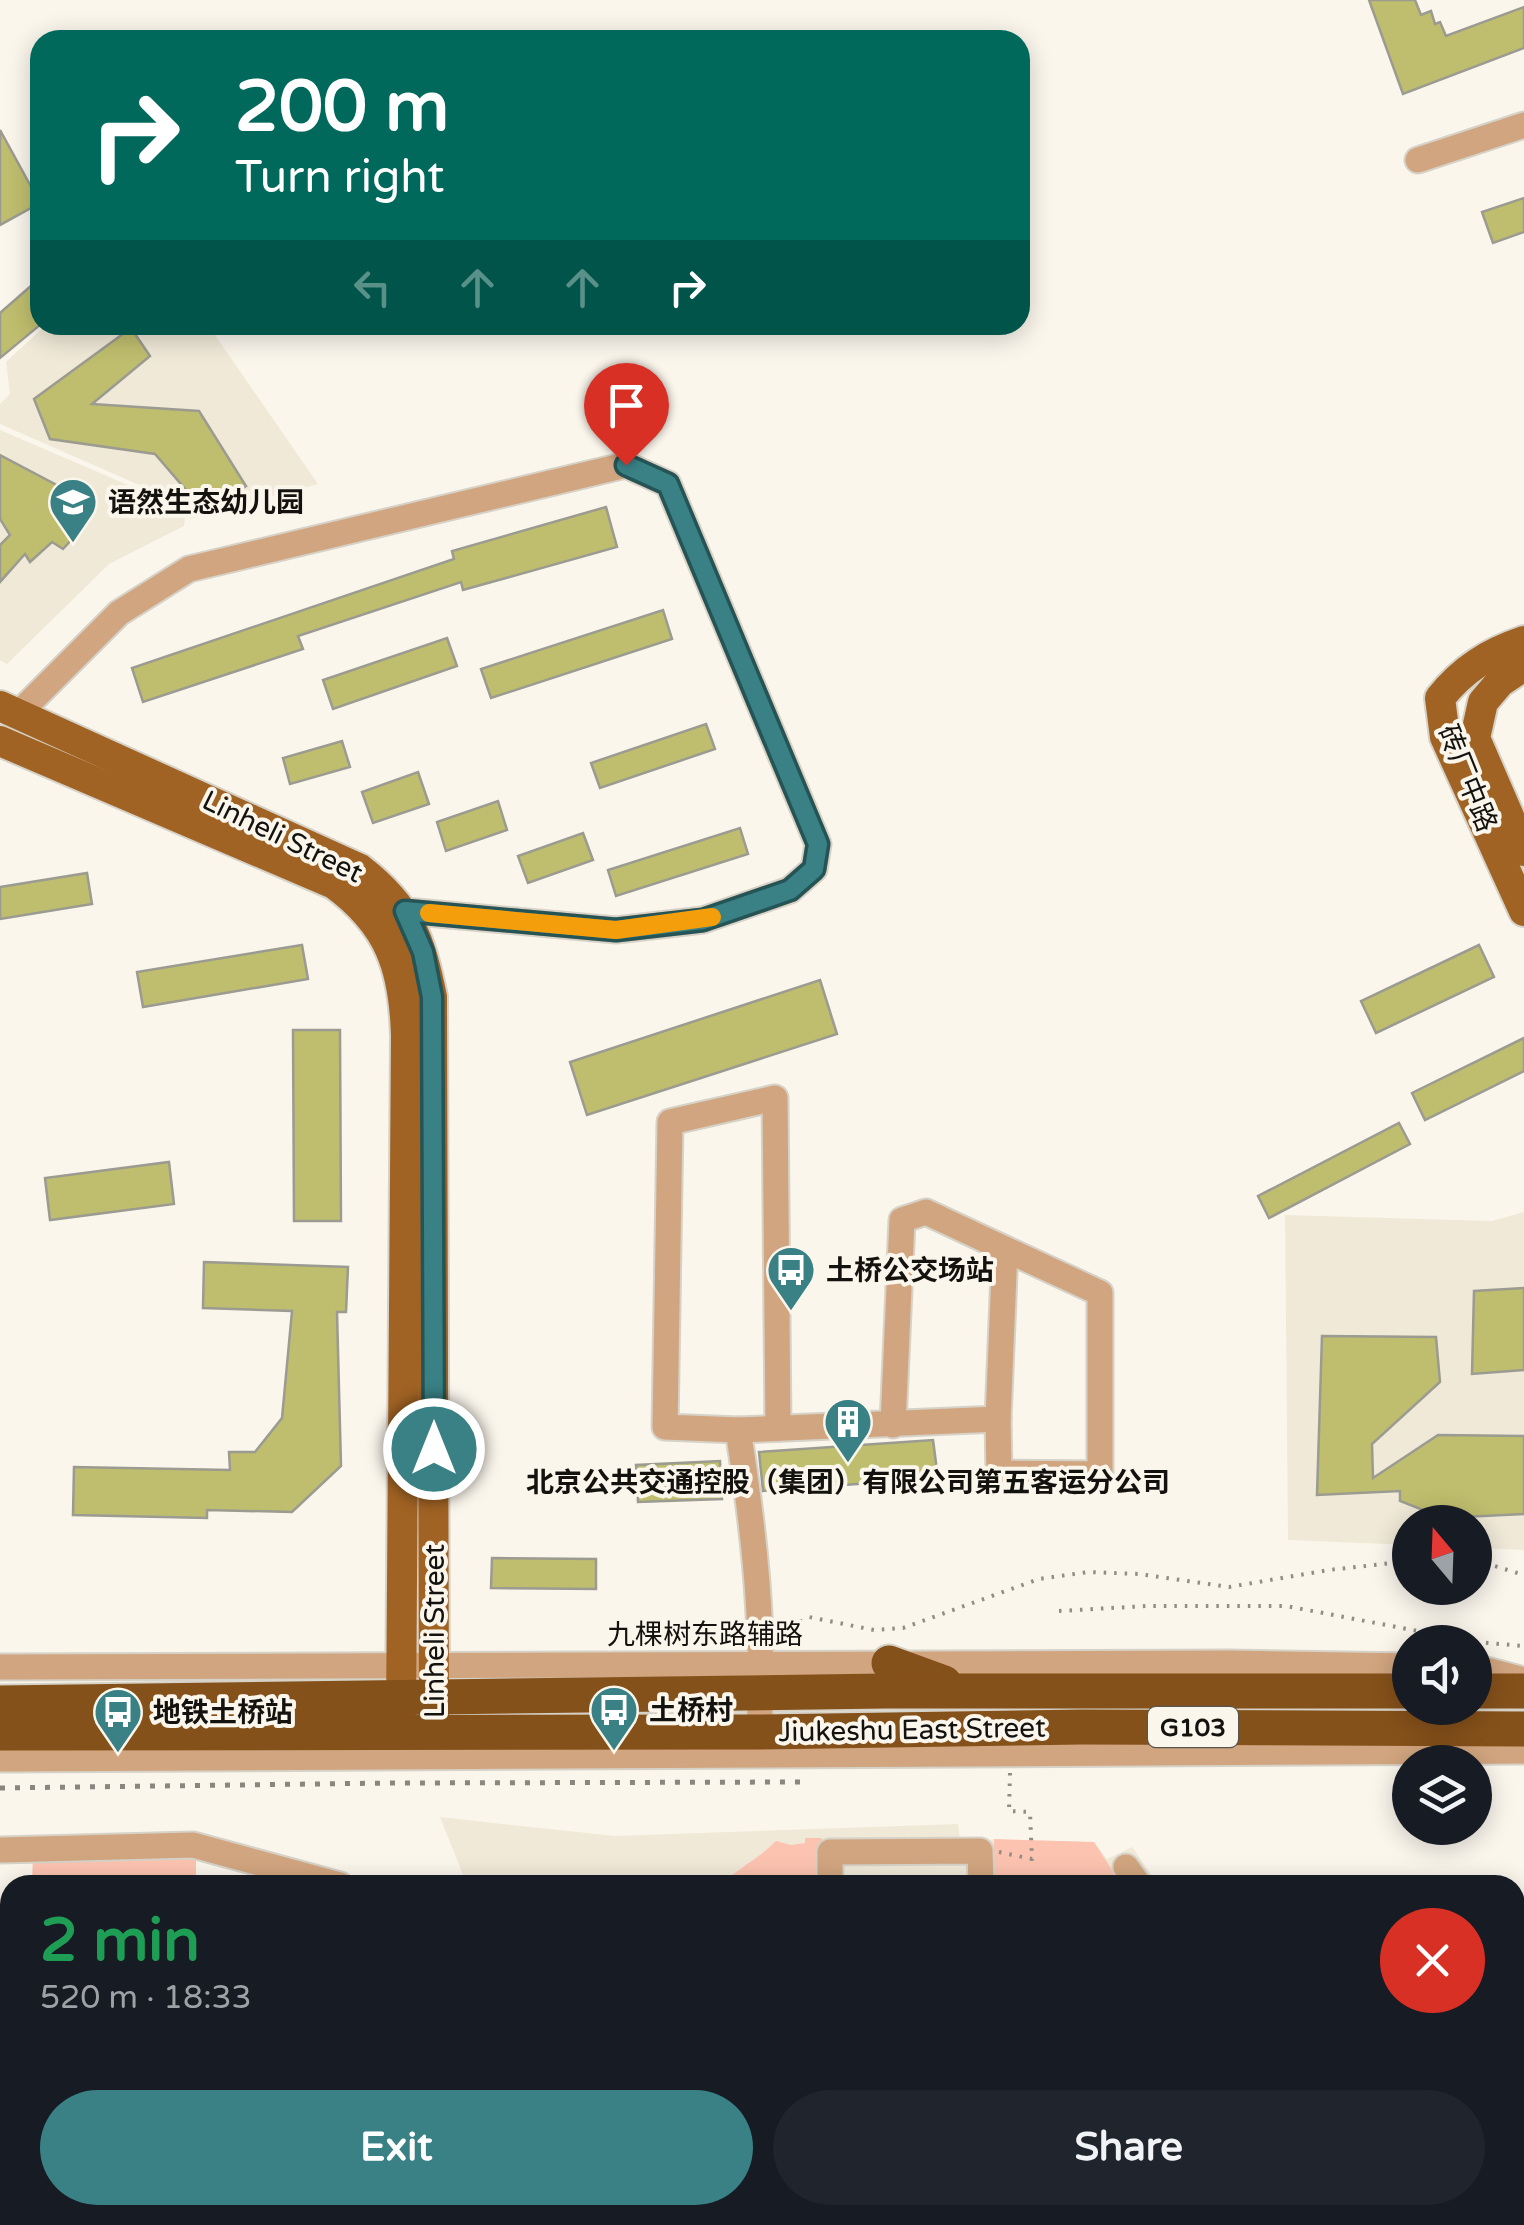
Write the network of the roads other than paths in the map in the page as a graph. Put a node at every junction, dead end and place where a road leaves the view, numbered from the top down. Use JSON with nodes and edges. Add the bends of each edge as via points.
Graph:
{"nodes":[{"id":1,"x":1524,"y":125,"type":"edge"},
{"id":2,"x":1418,"y":160,"type":"dead end"},
{"id":3,"x":1524,"y":641,"type":"edge"},
{"id":4,"x":1524,"y":666,"type":"edge"},
{"id":5,"x":9,"y":710,"type":"edge"},
{"id":6,"x":0,"y":741,"type":"edge"},
{"id":7,"x":1524,"y":852,"type":"edge"},
{"id":8,"x":405,"y":911,"type":"junction"},
{"id":9,"x":1524,"y":911,"type":"edge"},
{"id":10,"x":1005,"y":1249,"type":"junction"},
{"id":11,"x":998,"y":1419,"type":"junction"},
{"id":12,"x":893,"y":1425,"type":"junction"},
{"id":13,"x":778,"y":1428,"type":"junction"},
{"id":14,"x":738,"y":1430,"type":"junction"},
{"id":15,"x":888,"y":1663,"type":"junction"},
{"id":16,"x":1392,"y":1666,"type":"edge"},
{"id":17,"x":0,"y":1667,"type":"edge"},
{"id":18,"x":761,"y":1667,"type":"junction"},
{"id":19,"x":1492,"y":1672,"type":"edge"},
{"id":20,"x":1524,"y":1680,"type":"edge"},
{"id":21,"x":964,"y":1691,"type":"junction"},
{"id":22,"x":1392,"y":1691,"type":"edge"},
{"id":23,"x":1492,"y":1691,"type":"edge"},
{"id":24,"x":1524,"y":1691,"type":"edge"},
{"id":25,"x":418,"y":1698,"type":"junction"},
{"id":26,"x":0,"y":1704,"type":"edge"},
{"id":27,"x":1524,"y":1729,"type":"edge"},
{"id":28,"x":862,"y":1730,"type":"junction"},
{"id":29,"x":0,"y":1732,"type":"edge"},
{"id":30,"x":759,"y":1732,"type":"junction"},
{"id":31,"x":1524,"y":1751,"type":"edge"},
{"id":32,"x":907,"y":1754,"type":"junction"},
{"id":33,"x":0,"y":1758,"type":"edge"},
{"id":34,"x":0,"y":1850,"type":"edge"},
{"id":35,"x":302,"y":1875,"type":"edge"},
{"id":36,"x":830,"y":1875,"type":"edge"},
{"id":37,"x":981,"y":1875,"type":"edge"}],
"edges":[{"from":1,"to":2,"type":"street"},
{"from":3,"to":9,"type":"main road","name":"砖厂中路","via":[[1493,652],[1455,678],[1440,698],[1445,736]]},
{"from":4,"to":7,"type":"main road","name":"砖厂中路","via":[[1483,702],[1474,738]]},
{"from":5,"to":8,"type":"main road","name":"Linheli Street","via":[[360,869]]},
{"from":5,"to":8,"type":"street","via":[[119,612],[189,569],[626,465],[668,484],[818,844],[814,869],[790,890],[703,920],[616,930]]},
{"from":6,"to":25,"type":"main road","name":"Linheli Street","via":[[334,884],[378,923],[395,960],[405,997]]},
{"from":8,"to":25,"type":"main road","name":"Linheli Street","via":[[432,997]]},
{"from":10,"to":11,"type":"street"},
{"from":10,"to":11,"type":"street","via":[[1100,1293],[1100,1474],[998,1473]]},
{"from":10,"to":12,"type":"street","via":[[926,1212],[902,1220]]},
{"from":11,"to":12,"type":"street"},
{"from":12,"to":13,"type":"street"},
{"from":13,"to":14,"type":"street"},
{"from":13,"to":14,"type":"street","via":[[775,1098],[670,1122],[665,1427]]},
{"from":14,"to":18,"type":"street","via":[[752,1522]]},
{"from":15,"to":16,"type":"street","name":"九棵树东路辅路"},
{"from":15,"to":18,"type":"street","name":"九棵树东路辅路"},
{"from":15,"to":21,"type":"highway"},
{"from":17,"to":25,"type":"street"},
{"from":18,"to":21,"type":"highway","name":"Jiukeshu East Street","number":"G103"},
{"from":18,"to":25,"type":"highway","name":"Jiukeshu East Street","number":"G103"},
{"from":18,"to":30,"type":"street"},
{"from":19,"to":20,"type":"street"},
{"from":21,"to":22,"type":"highway","name":"Jiukeshu East Street","number":"G103"},
{"from":23,"to":24,"type":"highway"},
{"from":25,"to":26,"type":"highway","name":"Jiukeshu East Street","number":"G103"},
{"from":25,"to":29,"type":"highway","name":"Jiukeshu East Street","number":"G103"},
{"from":25,"to":30,"type":"highway","name":"Jiukeshu East Street","number":"G103"},
{"from":27,"to":28,"type":"highway","name":"Jiukeshu East Street","number":"G103"},
{"from":28,"to":30,"type":"highway","name":"Jiukeshu East Street","number":"G103"},
{"from":28,"to":32,"type":"highway"},
{"from":31,"to":32,"type":"street"},
{"from":32,"to":33,"type":"street"},
{"from":34,"to":35,"type":"street","via":[[193,1846]]},
{"from":36,"to":37,"type":"street","via":[[830,1852],[980,1851]]}]}
